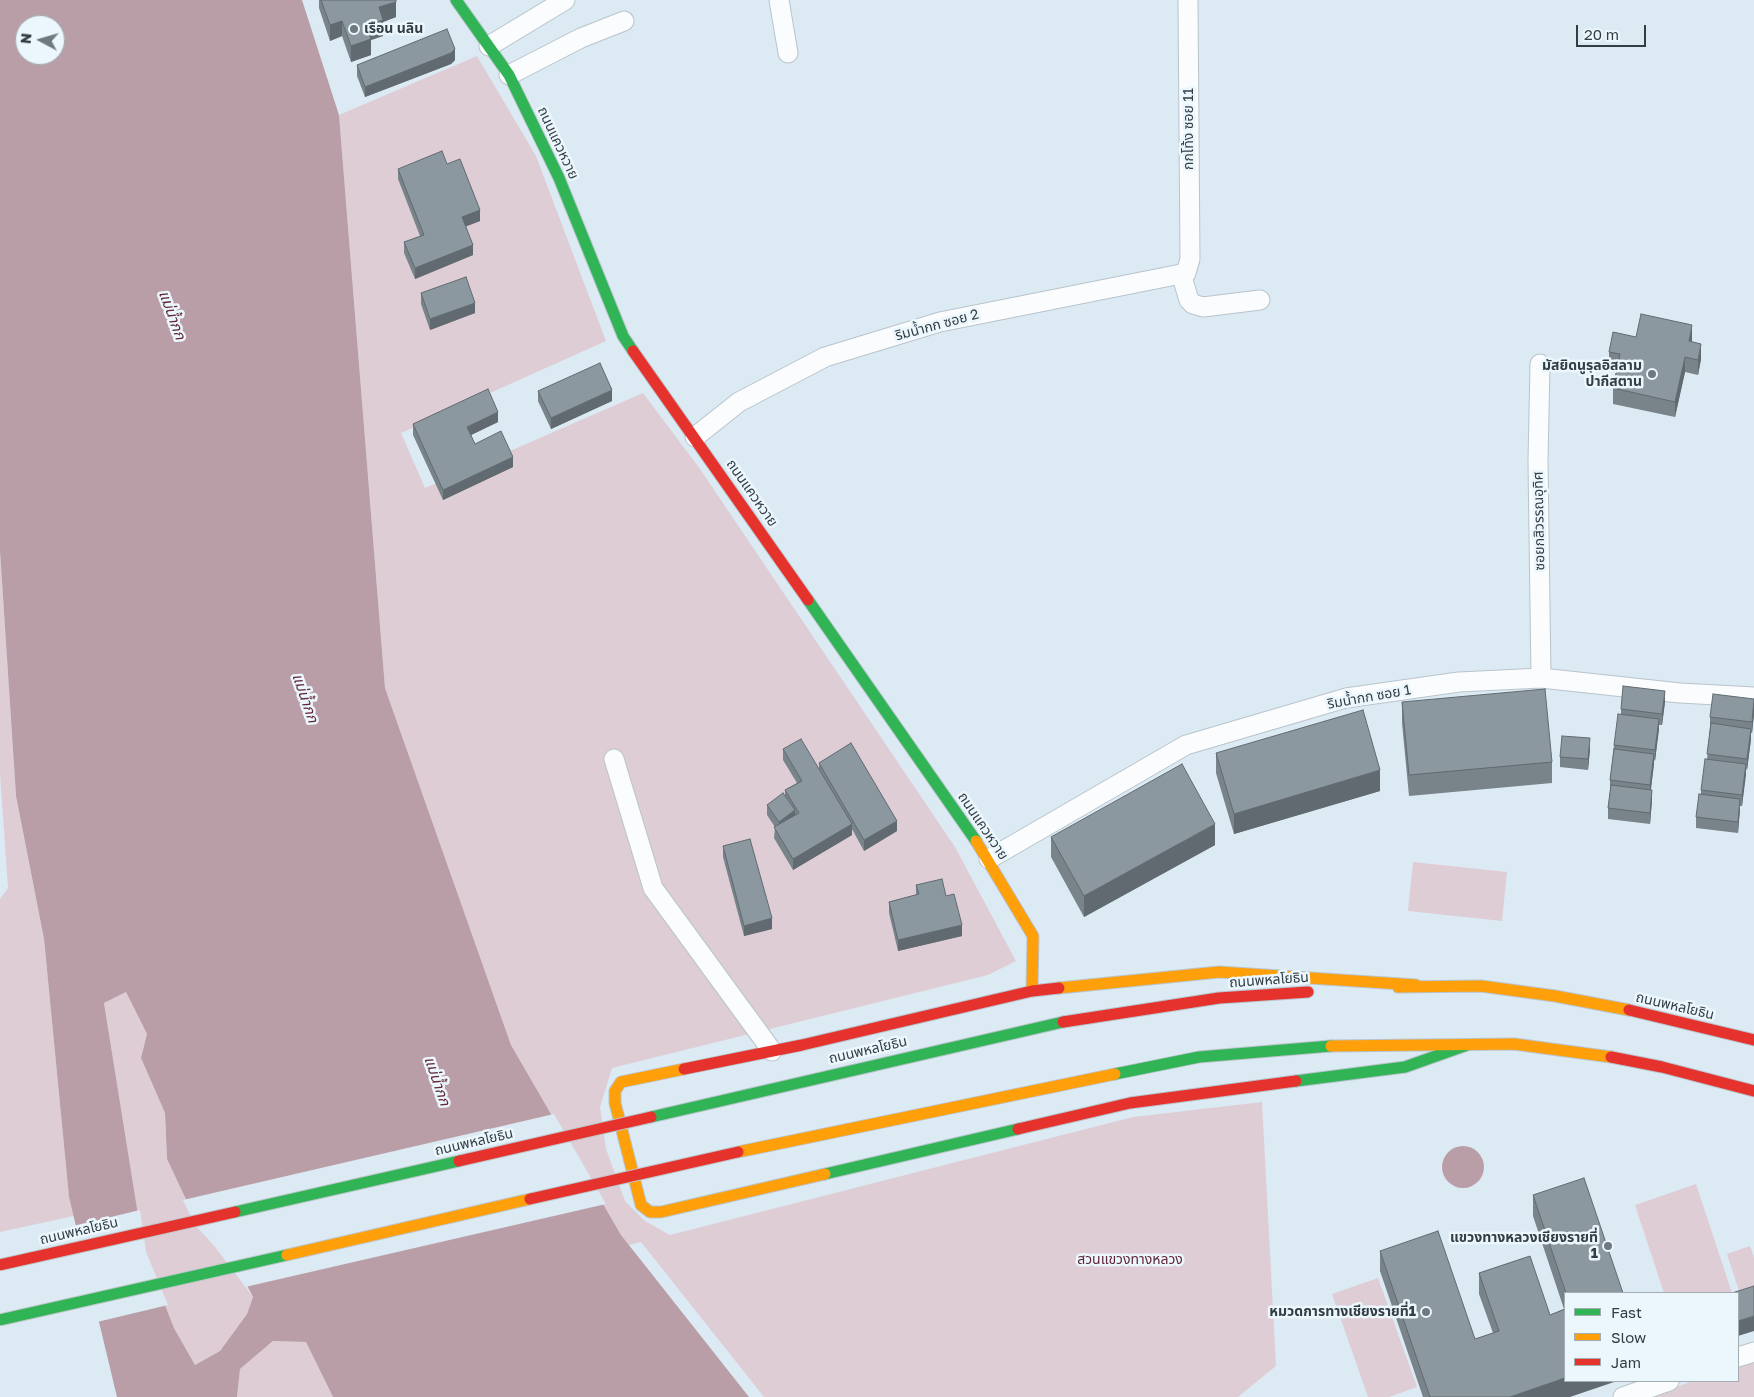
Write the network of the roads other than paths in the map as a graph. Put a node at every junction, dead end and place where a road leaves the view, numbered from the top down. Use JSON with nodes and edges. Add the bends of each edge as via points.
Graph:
{"nodes":[{"id":1,"x":456,"y":0,"type":"edge"},
{"id":2,"x":565,"y":0,"type":"edge"},
{"id":3,"x":779,"y":0,"type":"edge"},
{"id":4,"x":1188,"y":0,"type":"edge"},
{"id":5,"x":624,"y":21,"type":"dead end"},
{"id":6,"x":489,"y":46,"type":"junction"},
{"id":7,"x":788,"y":53,"type":"dead end"},
{"id":8,"x":509,"y":75,"type":"junction"},
{"id":9,"x":1185,"y":266,"type":"junction"},
{"id":10,"x":1260,"y":300,"type":"dead end"},
{"id":11,"x":1540,"y":364,"type":"dead end"},
{"id":12,"x":695,"y":437,"type":"junction"},
{"id":13,"x":1541,"y":678,"type":"junction"},
{"id":14,"x":1754,"y":697,"type":"edge"},
{"id":15,"x":614,"y":759,"type":"dead end"},
{"id":16,"x":989,"y":859,"type":"junction"},
{"id":17,"x":1416,"y":986,"type":"junction"},
{"id":18,"x":1032,"y":991,"type":"junction"},
{"id":19,"x":1754,"y":1040,"type":"edge"},
{"id":20,"x":1467,"y":1045,"type":"junction"},
{"id":21,"x":772,"y":1051,"type":"junction"},
{"id":22,"x":1754,"y":1091,"type":"edge"},
{"id":23,"x":0,"y":1265,"type":"edge"},
{"id":24,"x":0,"y":1320,"type":"edge"},
{"id":25,"x":1754,"y":1352,"type":"edge"},
{"id":26,"x":1739,"y":1357,"type":"edge"},
{"id":27,"x":1666,"y":1382,"type":"edge"},
{"id":28,"x":1623,"y":1397,"type":"edge"}],
"edges":[{"from":1,"to":6,"type":"main road","name":"ถนนแควหวาย"},
{"from":2,"to":6,"type":"street"},
{"from":3,"to":7,"type":"street"},
{"from":4,"to":9,"type":"street","name":"กกโท้ง ซอย 11"},
{"from":5,"to":8,"type":"street","via":[[581,38]]},
{"from":6,"to":8,"type":"main road","name":"ถนนแควหวาย"},
{"from":8,"to":12,"type":"main road","name":"ถนนแควหวาย","via":[[559,178],[623,336]]},
{"from":9,"to":10,"type":"street","name":"กกโท้ง ซอย 11","via":[[1189,300],[1193,304],[1203,307]]},
{"from":9,"to":12,"type":"street","name":"ริมน้ำกก ซอย 2","via":[[940,322],[825,357],[739,402]]},
{"from":11,"to":13,"type":"street","name":"ซอยกสิวรรณอุทิศ"},
{"from":12,"to":16,"type":"main road","name":"ถนนแควหวาย"},
{"from":13,"to":14,"type":"street","name":"ริมน้ำกก ซอย 1","via":[[1680,693]]},
{"from":13,"to":16,"type":"street","name":"ริมน้ำกก ซอย 1","via":[[1458,682],[1346,698],[1186,745]]},
{"from":15,"to":21,"type":"street","via":[[653,888]]},
{"from":16,"to":18,"type":"main road","name":"ถนนแควหวาย","via":[[1033,936]]},
{"from":17,"to":18,"type":"main road","via":[[1220,972]]},
{"from":17,"to":19,"type":"main road","name":"ถนนพหลโยธิน","via":[[1481,986],[1555,996],[1668,1018]]},
{"from":17,"to":23,"type":"main road","name":"ถนนพหลโยธิน","bridge":true,"via":[[1219,998],[1071,1020]]},
{"from":18,"to":21,"type":"main road"},
{"from":20,"to":21,"type":"main road","via":[[1405,1067],[1130,1103],[660,1212],[650,1212],[641,1205],[615,1104],[615,1090],[621,1082]]},
{"from":20,"to":22,"type":"main road","via":[[1514,1044],[1586,1052],[1662,1067]]},
{"from":20,"to":24,"type":"main road","bridge":true,"via":[[1329,1046],[1199,1057],[738,1152]]},
{"from":25,"to":26,"type":"street"},
{"from":27,"to":28,"type":"street"}]}
